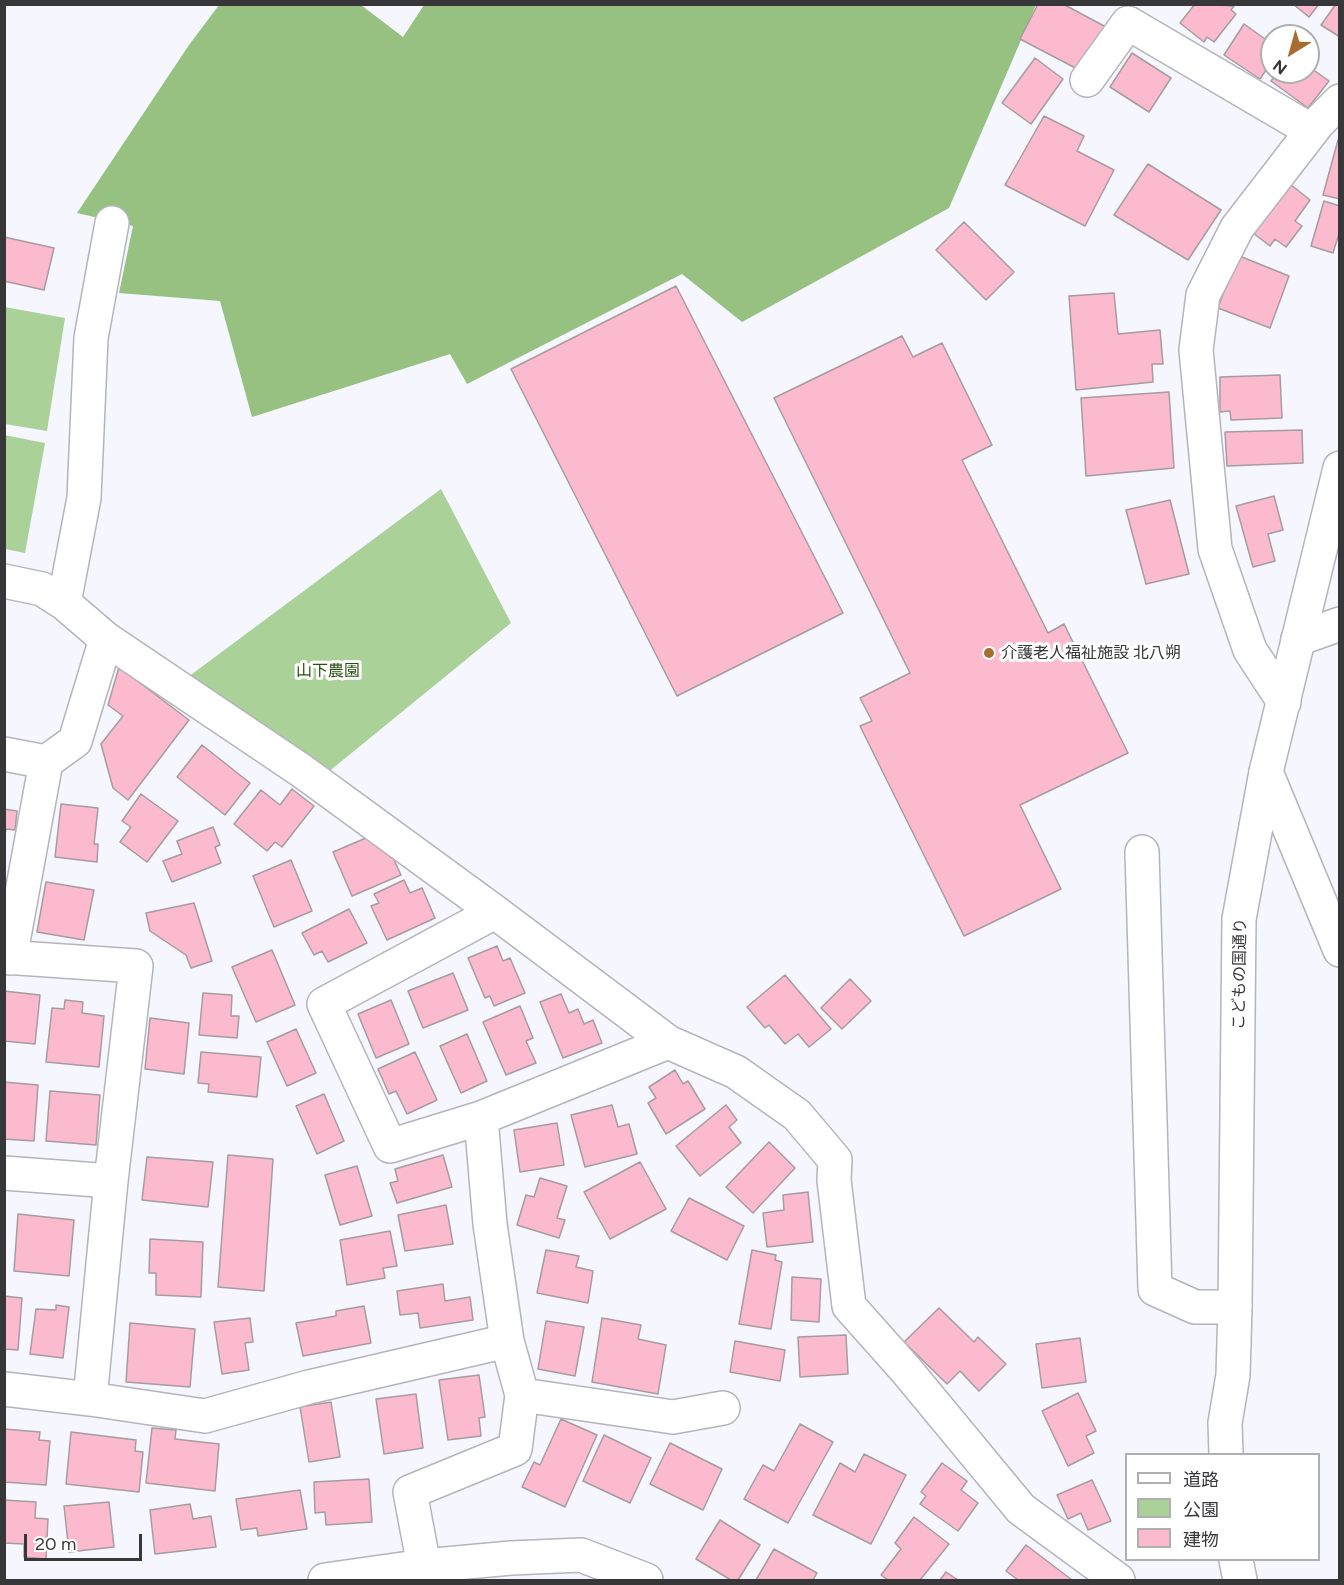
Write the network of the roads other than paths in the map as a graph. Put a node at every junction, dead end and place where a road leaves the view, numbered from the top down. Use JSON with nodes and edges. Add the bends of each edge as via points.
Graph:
{"nodes":[{"id":1,"x":1087,"y":80,"type":"dead end"},
{"id":2,"x":1340,"y":101,"type":"edge"},
{"id":3,"x":1312,"y":131,"type":"junction"},
{"id":4,"x":112,"y":223,"type":"dead end"},
{"id":5,"x":1340,"y":468,"type":"edge"},
{"id":6,"x":4,"y":581,"type":"edge"},
{"id":7,"x":64,"y":603,"type":"junction"},
{"id":8,"x":1340,"y":624,"type":"edge"},
{"id":9,"x":106,"y":639,"type":"junction"},
{"id":10,"x":1298,"y":639,"type":"junction"},
{"id":11,"x":1284,"y":702,"type":"junction"},
{"id":12,"x":4,"y":754,"type":"edge"},
{"id":13,"x":46,"y":762,"type":"junction"},
{"id":14,"x":1266,"y":772,"type":"junction"},
{"id":15,"x":1142,"y":852,"type":"dead end"},
{"id":16,"x":495,"y":912,"type":"junction"},
{"id":17,"x":1340,"y":950,"type":"edge"},
{"id":18,"x":7,"y":957,"type":"edge"},
{"id":19,"x":668,"y":1042,"type":"junction"},
{"id":20,"x":481,"y":1118,"type":"junction"},
{"id":21,"x":4,"y":1173,"type":"edge"},
{"id":22,"x":111,"y":1182,"type":"junction"},
{"id":23,"x":1235,"y":1307,"type":"junction"},
{"id":24,"x":507,"y":1341,"type":"junction"},
{"id":25,"x":4,"y":1389,"type":"edge"},
{"id":26,"x":522,"y":1395,"type":"junction"},
{"id":27,"x":90,"y":1399,"type":"junction"},
{"id":28,"x":723,"y":1408,"type":"dead end"},
{"id":29,"x":1226,"y":1453,"type":"edge"},
{"id":30,"x":1236,"y":1561,"type":"edge"},
{"id":31,"x":424,"y":1566,"type":"junction"},
{"id":32,"x":325,"y":1581,"type":"edge"},
{"id":33,"x":646,"y":1581,"type":"edge"},
{"id":34,"x":1118,"y":1581,"type":"edge"},
{"id":35,"x":1240,"y":1581,"type":"edge"}],
"edges":[{"from":1,"to":3,"type":"street","via":[[1128,23]]},
{"from":2,"to":3,"type":"street"},
{"from":3,"to":11,"type":"street","via":[[1237,228],[1203,295],[1196,350],[1215,549],[1250,650]]},
{"from":4,"to":7,"type":"street","via":[[91,338],[84,498]]},
{"from":5,"to":10,"type":"street","name":"こどもの国通り"},
{"from":6,"to":7,"type":"street","via":[[42,589]]},
{"from":7,"to":9,"type":"street"},
{"from":8,"to":10,"type":"street"},
{"from":9,"to":13,"type":"street","via":[[75,741]]},
{"from":9,"to":16,"type":"street","via":[[302,771]]},
{"from":10,"to":11,"type":"street","name":"こどもの国通り"},
{"from":11,"to":14,"type":"street","name":"こどもの国通り"},
{"from":12,"to":13,"type":"street"},
{"from":13,"to":18,"type":"street"},
{"from":14,"to":17,"type":"street"},
{"from":14,"to":23,"type":"street","name":"こどもの国通り","via":[[1239,920]]},
{"from":15,"to":23,"type":"street","via":[[1155,1289],[1195,1308]]},
{"from":16,"to":19,"type":"street"},
{"from":16,"to":20,"type":"street","via":[[324,1004],[390,1146]]},
{"from":18,"to":22,"type":"street","via":[[136,966]]},
{"from":19,"to":20,"type":"street"},
{"from":19,"to":34,"type":"street","via":[[736,1072],[797,1115],[835,1160],[849,1306],[1021,1509]]},
{"from":20,"to":24,"type":"street","via":[[490,1224]]},
{"from":21,"to":22,"type":"street"},
{"from":22,"to":27,"type":"street"},
{"from":23,"to":29,"type":"street","name":"こどもの国通り"},
{"from":24,"to":26,"type":"street"},
{"from":24,"to":27,"type":"street","via":[[309,1387],[205,1416]]},
{"from":25,"to":27,"type":"street"},
{"from":26,"to":28,"type":"street","via":[[673,1417]]},
{"from":26,"to":31,"type":"street","via":[[515,1449],[410,1492]]},
{"from":30,"to":35,"type":"street"},
{"from":31,"to":32,"type":"street"},
{"from":31,"to":33,"type":"street","via":[[581,1555]]}]}
